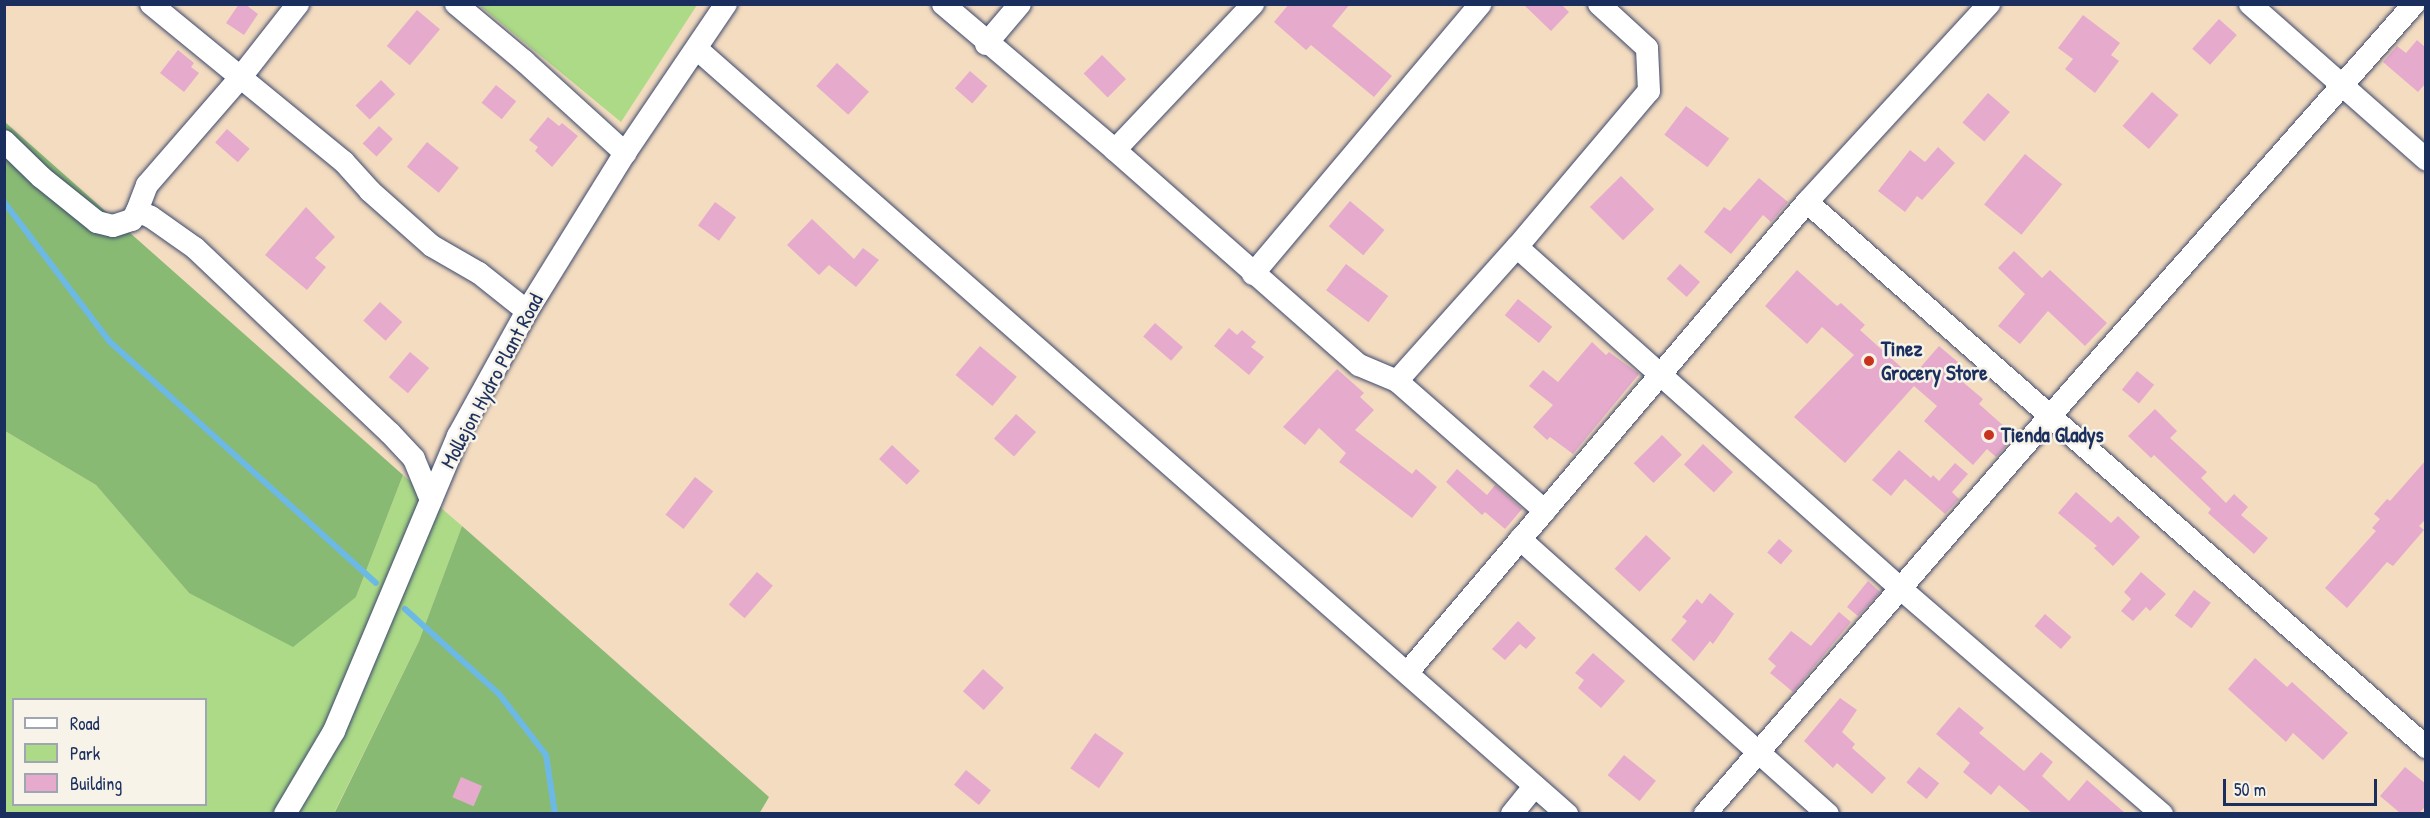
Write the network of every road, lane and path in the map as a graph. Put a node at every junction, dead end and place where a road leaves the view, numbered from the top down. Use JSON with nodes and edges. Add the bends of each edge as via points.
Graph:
{"nodes":[{"id":1,"x":151,"y":4,"type":"edge"},
{"id":2,"x":298,"y":4,"type":"edge"},
{"id":3,"x":456,"y":4,"type":"edge"},
{"id":4,"x":726,"y":4,"type":"edge"},
{"id":5,"x":943,"y":4,"type":"edge"},
{"id":6,"x":1020,"y":4,"type":"edge"},
{"id":7,"x":1253,"y":4,"type":"edge"},
{"id":8,"x":1480,"y":4,"type":"edge"},
{"id":9,"x":1599,"y":4,"type":"edge"},
{"id":10,"x":1989,"y":4,"type":"edge"},
{"id":11,"x":2250,"y":4,"type":"edge"},
{"id":12,"x":2414,"y":4,"type":"edge"},
{"id":13,"x":986,"y":44,"type":"junction"},
{"id":14,"x":698,"y":49,"type":"junction"},
{"id":15,"x":240,"y":78,"type":"junction"},
{"id":16,"x":2342,"y":86,"type":"junction"},
{"id":17,"x":4,"y":141,"type":"edge"},
{"id":18,"x":1115,"y":150,"type":"junction"},
{"id":19,"x":625,"y":153,"type":"junction"},
{"id":20,"x":2426,"y":159,"type":"edge"},
{"id":21,"x":1807,"y":202,"type":"junction"},
{"id":22,"x":137,"y":211,"type":"junction"},
{"id":23,"x":1516,"y":248,"type":"junction"},
{"id":24,"x":1253,"y":274,"type":"junction"},
{"id":25,"x":527,"y":311,"type":"junction"},
{"id":26,"x":1660,"y":373,"type":"junction"},
{"id":27,"x":1397,"y":381,"type":"junction"},
{"id":28,"x":2050,"y":416,"type":"junction"},
{"id":29,"x":431,"y":500,"type":"junction"},
{"id":30,"x":1545,"y":511,"type":"junction"},
{"id":31,"x":1520,"y":539,"type":"junction"},
{"id":32,"x":1900,"y":588,"type":"junction"},
{"id":33,"x":1407,"y":673,"type":"junction"},
{"id":34,"x":2426,"y":747,"type":"edge"},
{"id":35,"x":1758,"y":752,"type":"junction"},
{"id":36,"x":1535,"y":786,"type":"junction"},
{"id":37,"x":285,"y":813,"type":"edge"},
{"id":38,"x":1512,"y":813,"type":"edge"},
{"id":39,"x":1567,"y":813,"type":"edge"},
{"id":40,"x":1704,"y":813,"type":"edge"},
{"id":41,"x":1828,"y":813,"type":"edge"},
{"id":42,"x":2162,"y":813,"type":"edge"}],
"edges":[{"from":1,"to":15,"type":"street"},
{"from":2,"to":15,"type":"street"},
{"from":3,"to":19,"type":"street"},
{"from":4,"to":14,"type":"street","name":"Mollejon Hydro Plant Road"},
{"from":5,"to":13,"type":"street"},
{"from":6,"to":13,"type":"street"},
{"from":7,"to":18,"type":"street"},
{"from":8,"to":24,"type":"street"},
{"from":9,"to":23,"type":"street","via":[[1647,48],[1649,91]]},
{"from":10,"to":21,"type":"street"},
{"from":11,"to":16,"type":"street"},
{"from":12,"to":16,"type":"street"},
{"from":13,"to":18,"type":"street"},
{"from":14,"to":19,"type":"street","name":"Mollejon Hydro Plant Road"},
{"from":14,"to":33,"type":"street"},
{"from":15,"to":22,"type":"street","via":[[147,185]]},
{"from":15,"to":25,"type":"street","via":[[344,162],[370,191],[432,246],[479,273]]},
{"from":16,"to":20,"type":"street"},
{"from":16,"to":28,"type":"street"},
{"from":17,"to":22,"type":"street","via":[[97,222],[113,226],[132,220]]},
{"from":18,"to":24,"type":"street"},
{"from":19,"to":25,"type":"street","name":"Mollejon Hydro Plant Road"},
{"from":21,"to":26,"type":"street"},
{"from":21,"to":28,"type":"street"},
{"from":22,"to":29,"type":"street","via":[[195,248],[354,396],[414,459]]},
{"from":23,"to":26,"type":"street"},
{"from":23,"to":27,"type":"street"},
{"from":24,"to":27,"type":"street","via":[[1359,365]]},
{"from":25,"to":29,"type":"street","name":"Mollejon Hydro Plant Road","via":[[458,436]]},
{"from":26,"to":30,"type":"street"},
{"from":26,"to":32,"type":"street"},
{"from":27,"to":30,"type":"street"},
{"from":28,"to":32,"type":"street"},
{"from":28,"to":34,"type":"street"},
{"from":29,"to":37,"type":"street","name":"Mollejon Hydro Plant Road","via":[[334,731]]},
{"from":30,"to":31,"type":"street"},
{"from":31,"to":33,"type":"street"},
{"from":31,"to":35,"type":"street"},
{"from":32,"to":35,"type":"street"},
{"from":32,"to":42,"type":"street"},
{"from":33,"to":36,"type":"street"},
{"from":35,"to":40,"type":"street"},
{"from":35,"to":41,"type":"street"},
{"from":36,"to":38,"type":"street"},
{"from":36,"to":39,"type":"street"}]}
